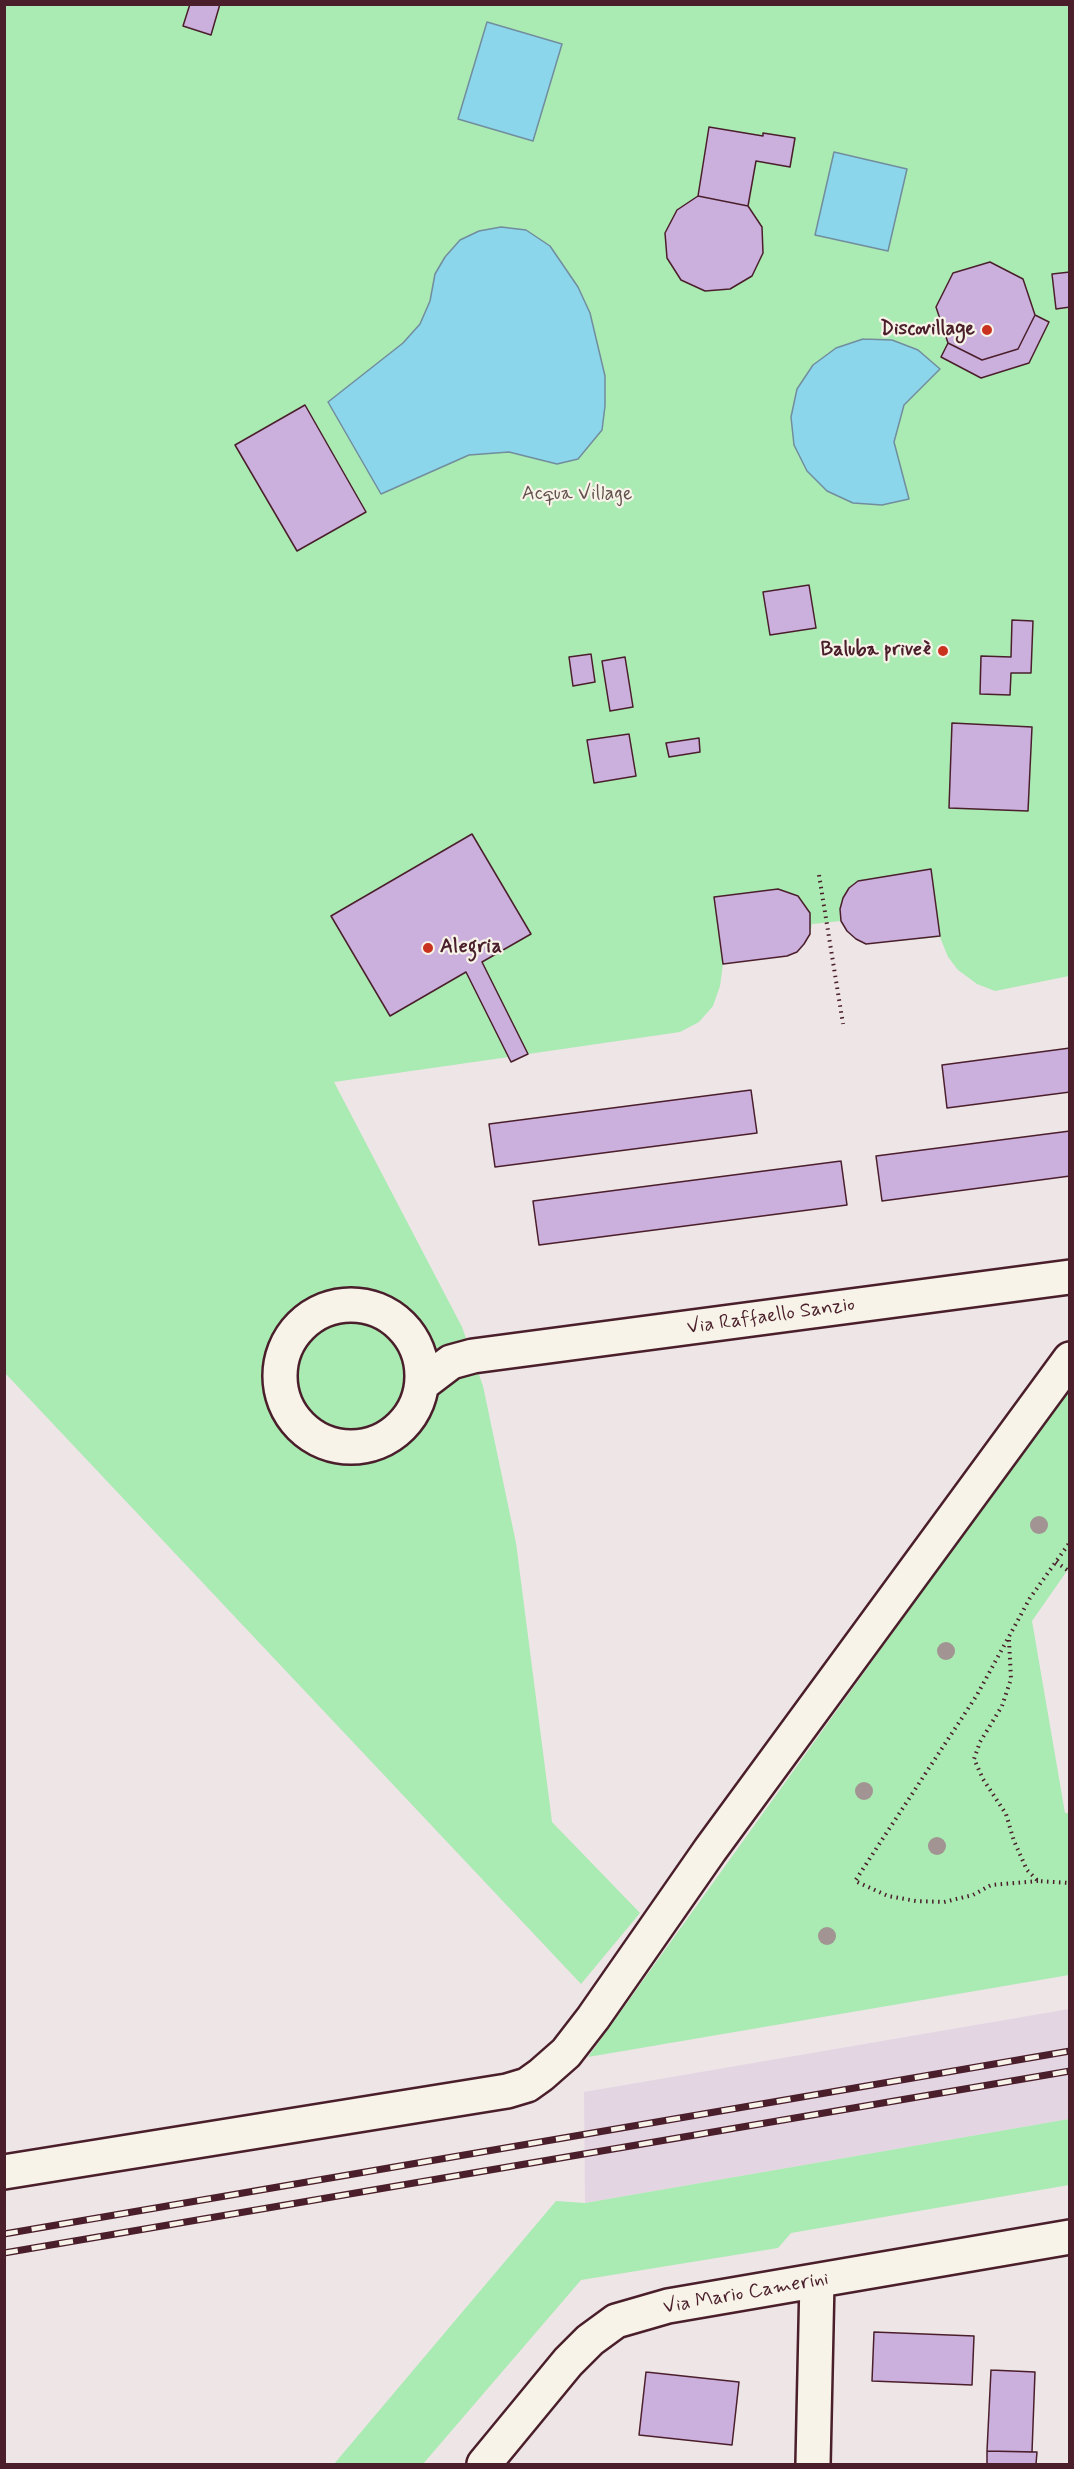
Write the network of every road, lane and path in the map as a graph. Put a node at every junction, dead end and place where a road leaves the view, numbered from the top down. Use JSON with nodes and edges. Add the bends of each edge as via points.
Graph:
{"nodes":[{"id":1,"x":819,"y":875,"type":"dead end"},
{"id":2,"x":843,"y":1024,"type":"dead end"},
{"id":3,"x":1070,"y":1277,"type":"edge"},
{"id":4,"x":415,"y":1344,"type":"junction"},
{"id":5,"x":473,"y":1356,"type":"junction"},
{"id":6,"x":1070,"y":1359,"type":"edge"},
{"id":7,"x":422,"y":1384,"type":"junction"},
{"id":8,"x":1070,"y":1542,"type":"edge"},
{"id":9,"x":1056,"y":1562,"type":"junction"},
{"id":10,"x":1070,"y":1572,"type":"edge"},
{"id":11,"x":1008,"y":1637,"type":"junction"},
{"id":12,"x":1038,"y":1881,"type":"junction"},
{"id":13,"x":1070,"y":1882,"type":"edge"},
{"id":14,"x":4,"y":2172,"type":"edge"},
{"id":15,"x":1070,"y":2237,"type":"edge"},
{"id":16,"x":816,"y":2281,"type":"junction"},
{"id":17,"x":484,"y":2464,"type":"edge"},
{"id":18,"x":813,"y":2464,"type":"edge"}],
"edges":[{"from":1,"to":2,"type":"path"},
{"from":3,"to":5,"type":"street","name":"Via Raffaello Sanzio"},
{"from":4,"to":5,"type":"street","name":"Via Raffaello Sanzio","via":[[448,1354]]},
{"from":4,"to":7,"type":"street"},
{"from":4,"to":7,"type":"street","via":[[404,1327],[388,1314],[369,1306],[329,1307],[295,1330],[279,1367],[280,1388],[286,1407],[298,1424],[332,1445],[352,1447],[373,1444],[391,1435],[417,1404]]},
{"from":5,"to":7,"type":"street","name":"Via Raffaello Sanzio","via":[[451,1362]]},
{"from":6,"to":14,"type":"street","via":[[710,1850],[593,2018],[566,2053],[542,2075],[507,2091]]},
{"from":8,"to":9,"type":"path"},
{"from":9,"to":10,"type":"path"},
{"from":9,"to":11,"type":"path"},
{"from":11,"to":12,"type":"path","via":[[1011,1679],[1002,1706],[974,1759],[1006,1814],[1027,1870]]},
{"from":11,"to":12,"type":"path","via":[[977,1695],[855,1881],[888,1896],[944,1902],[974,1895],[991,1885]]},
{"from":12,"to":13,"type":"path"},
{"from":15,"to":16,"type":"street","name":"Via Mario Camerini"},
{"from":16,"to":17,"type":"street","name":"Via Mario Camerini","via":[[668,2306],[616,2320],[568,2362]]},
{"from":16,"to":18,"type":"street"}]}
